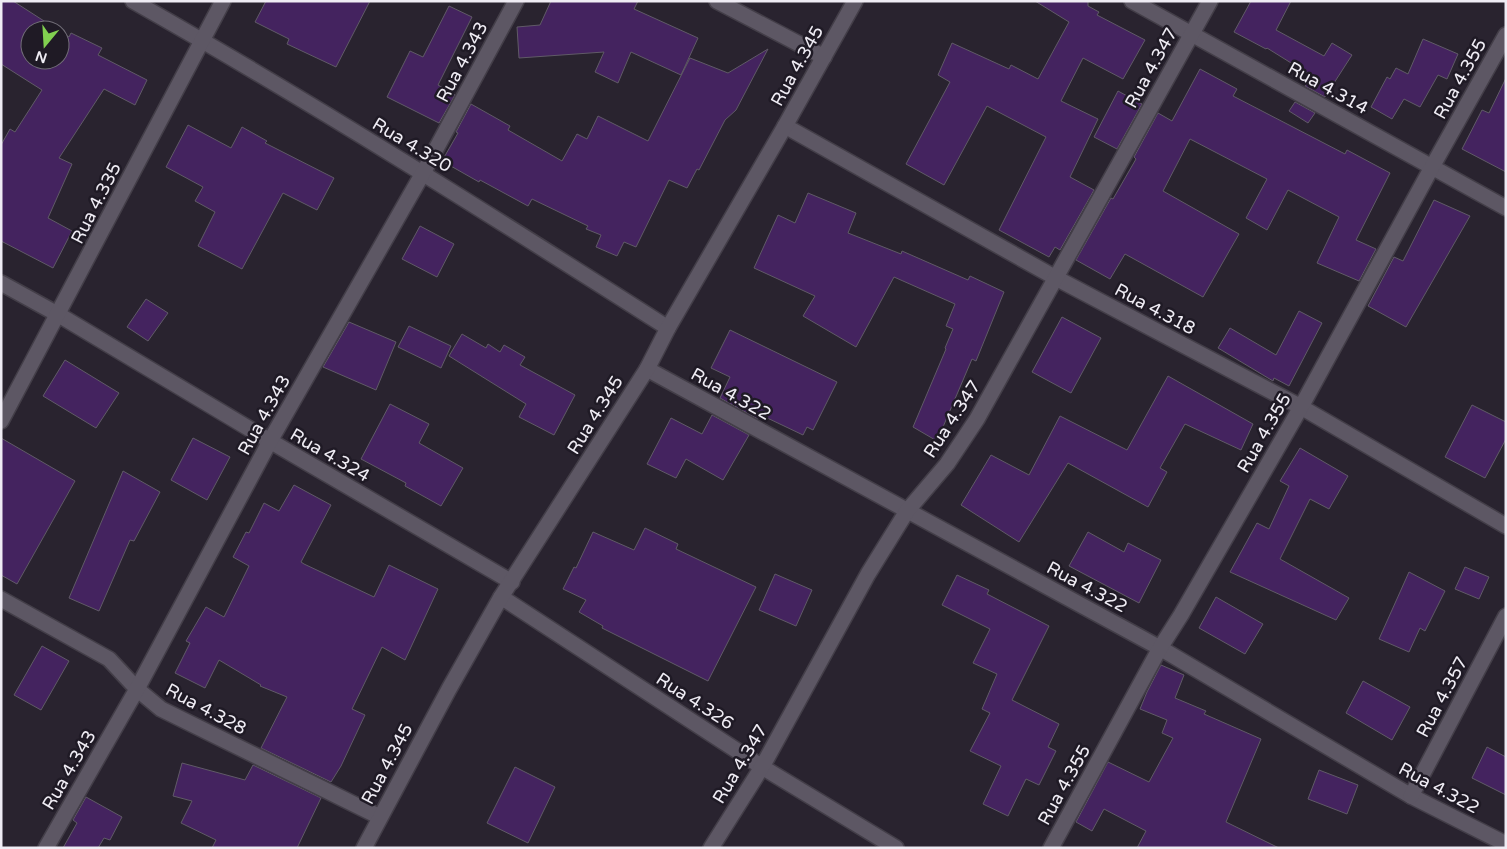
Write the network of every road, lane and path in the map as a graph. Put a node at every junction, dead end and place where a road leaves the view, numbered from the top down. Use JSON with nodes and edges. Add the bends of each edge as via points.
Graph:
{"nodes":[{"id":1,"x":133,"y":1,"type":"edge"},
{"id":2,"x":222,"y":1,"type":"edge"},
{"id":3,"x":516,"y":1,"type":"edge"},
{"id":4,"x":717,"y":1,"type":"edge"},
{"id":5,"x":855,"y":1,"type":"edge"},
{"id":6,"x":1132,"y":1,"type":"edge"},
{"id":7,"x":1210,"y":1,"type":"edge"},
{"id":8,"x":1191,"y":35,"type":"junction"},
{"id":9,"x":1506,"y":35,"type":"edge"},
{"id":10,"x":201,"y":40,"type":"junction"},
{"id":11,"x":824,"y":57,"type":"junction"},
{"id":12,"x":785,"y":126,"type":"junction"},
{"id":13,"x":1432,"y":167,"type":"junction"},
{"id":14,"x":423,"y":173,"type":"junction"},
{"id":15,"x":1506,"y":208,"type":"edge"},
{"id":16,"x":1056,"y":278,"type":"junction"},
{"id":17,"x":1,"y":283,"type":"edge"},
{"id":18,"x":58,"y":315,"type":"junction"},
{"id":19,"x":668,"y":328,"type":"junction"},
{"id":20,"x":647,"y":369,"type":"junction"},
{"id":21,"x":1301,"y":407,"type":"junction"},
{"id":22,"x":1,"y":421,"type":"edge"},
{"id":23,"x":270,"y":441,"type":"junction"},
{"id":24,"x":907,"y":511,"type":"junction"},
{"id":25,"x":1506,"y":526,"type":"edge"},
{"id":26,"x":512,"y":582,"type":"junction"},
{"id":27,"x":501,"y":597,"type":"junction"},
{"id":28,"x":1,"y":599,"type":"edge"},
{"id":29,"x":1506,"y":616,"type":"edge"},
{"id":30,"x":1160,"y":648,"type":"junction"},
{"id":31,"x":137,"y":689,"type":"junction"},
{"id":32,"x":762,"y":767,"type":"junction"},
{"id":33,"x":1410,"y":796,"type":"junction"},
{"id":34,"x":380,"y":817,"type":"junction"},
{"id":35,"x":1506,"y":844,"type":"edge"},
{"id":36,"x":46,"y":848,"type":"edge"},
{"id":37,"x":364,"y":848,"type":"edge"},
{"id":38,"x":711,"y":848,"type":"edge"},
{"id":39,"x":896,"y":848,"type":"edge"},
{"id":40,"x":1051,"y":848,"type":"edge"}],
"edges":[{"from":1,"to":10,"type":"street","name":"Rua 4.320"},
{"from":2,"to":10,"type":"street","name":"Rua 4.335"},
{"from":3,"to":14,"type":"street","name":"Rua 4.343"},
{"from":4,"to":11,"type":"street"},
{"from":5,"to":11,"type":"street","name":"Rua 4.345"},
{"from":6,"to":8,"type":"street","name":"Rua 4.314"},
{"from":7,"to":8,"type":"street","name":"Rua 4.347"},
{"from":8,"to":13,"type":"street","name":"Rua 4.314"},
{"from":8,"to":16,"type":"street","name":"Rua 4.347"},
{"from":9,"to":13,"type":"street","name":"Rua 4.355"},
{"from":10,"to":14,"type":"street","name":"Rua 4.320"},
{"from":10,"to":18,"type":"street","name":"Rua 4.335"},
{"from":11,"to":12,"type":"street","name":"Rua 4.345"},
{"from":12,"to":16,"type":"street","name":"Rua 4.318"},
{"from":12,"to":19,"type":"street","name":"Rua 4.345"},
{"from":13,"to":15,"type":"street","name":"Rua 4.314"},
{"from":13,"to":21,"type":"street","name":"Rua 4.355"},
{"from":14,"to":19,"type":"street","name":"Rua 4.320"},
{"from":14,"to":23,"type":"street","name":"Rua 4.343"},
{"from":16,"to":21,"type":"street","name":"Rua 4.318"},
{"from":16,"to":24,"type":"street","name":"Rua 4.347","via":[[977,419],[947,464]]},
{"from":17,"to":18,"type":"street","name":"Rua 4.324"},
{"from":18,"to":22,"type":"street","name":"Rua 4.335"},
{"from":18,"to":23,"type":"street","name":"Rua 4.324"},
{"from":19,"to":20,"type":"street","name":"Rua 4.345"},
{"from":20,"to":24,"type":"street","name":"Rua 4.322"},
{"from":20,"to":26,"type":"street","name":"Rua 4.345"},
{"from":21,"to":25,"type":"street","name":"Rua 4.318"},
{"from":21,"to":30,"type":"street","name":"Rua 4.355"},
{"from":23,"to":26,"type":"street","name":"Rua 4.324"},
{"from":23,"to":31,"type":"street","name":"Rua 4.343"},
{"from":24,"to":30,"type":"street","name":"Rua 4.322"},
{"from":24,"to":32,"type":"street","name":"Rua 4.347","via":[[850,604]]},
{"from":26,"to":27,"type":"street","name":"Rua 4.345"},
{"from":27,"to":32,"type":"street","name":"Rua 4.326"},
{"from":27,"to":34,"type":"street","name":"Rua 4.345"},
{"from":28,"to":31,"type":"street","name":"Rua 4.328","via":[[109,659]]},
{"from":29,"to":33,"type":"street","name":"Rua 4.357"},
{"from":30,"to":33,"type":"street","name":"Rua 4.322"},
{"from":30,"to":40,"type":"street","name":"Rua 4.355"},
{"from":31,"to":34,"type":"street","name":"Rua 4.328","via":[[161,709]]},
{"from":31,"to":36,"type":"street","name":"Rua 4.343"},
{"from":32,"to":38,"type":"street","name":"Rua 4.347"},
{"from":32,"to":39,"type":"street","name":"Rua 4.326"},
{"from":33,"to":35,"type":"street","name":"Rua 4.322"},
{"from":34,"to":37,"type":"street","name":"Rua 4.345"}]}
